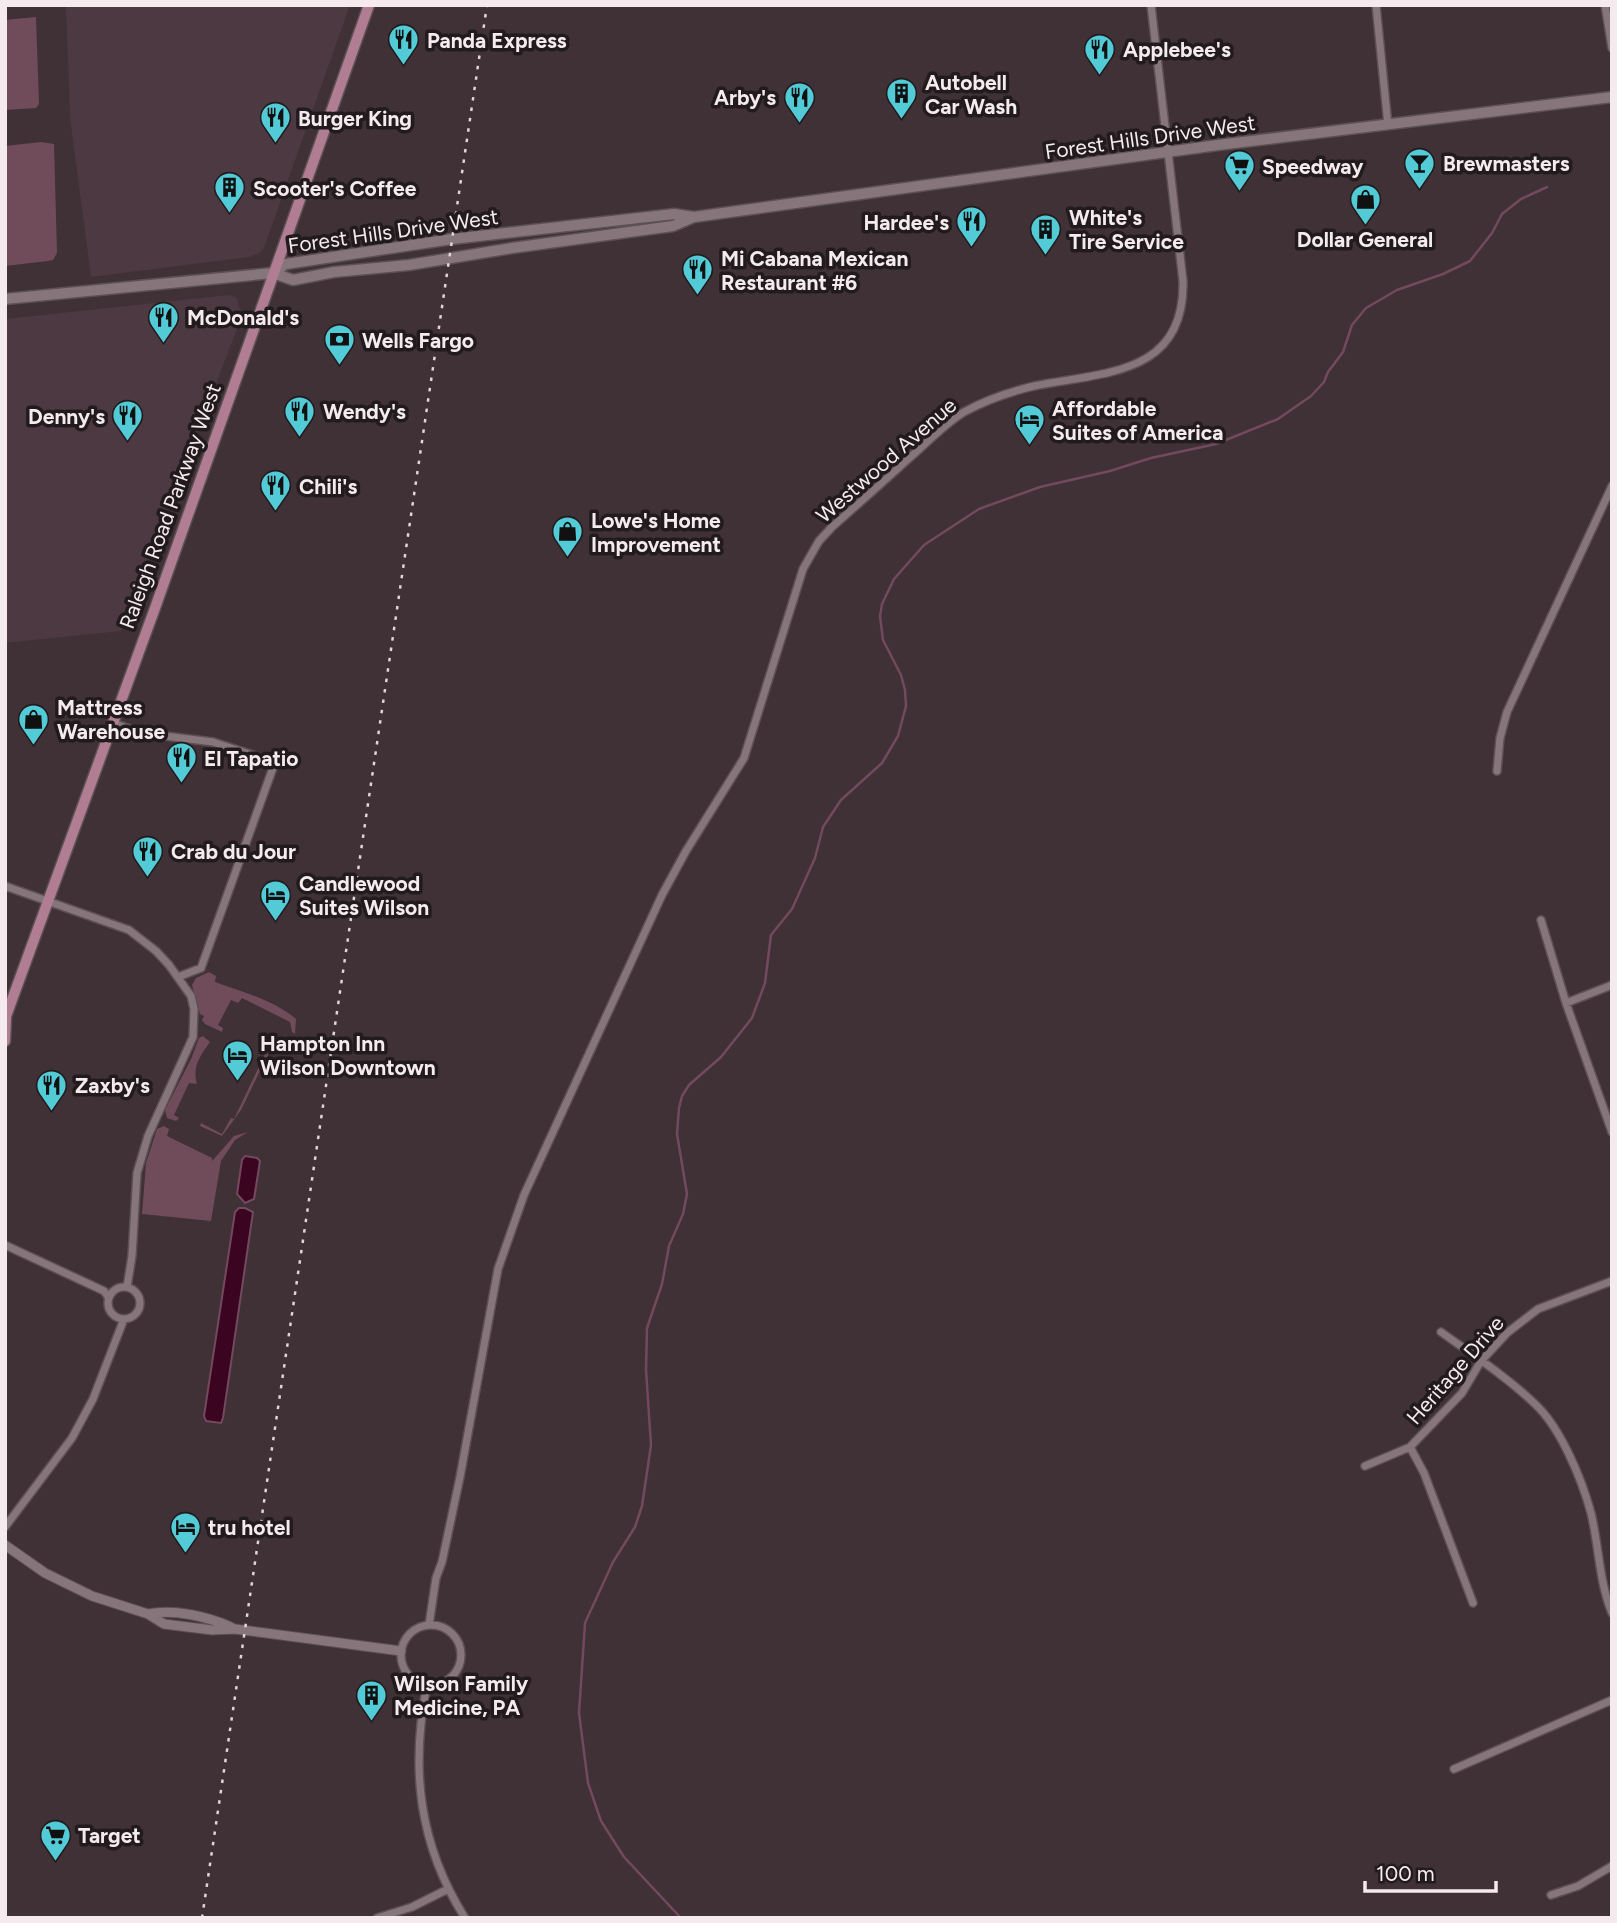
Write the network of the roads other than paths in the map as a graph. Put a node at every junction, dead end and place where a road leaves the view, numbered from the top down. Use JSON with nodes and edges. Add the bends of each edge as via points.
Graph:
{"nodes":[{"id":1,"x":369,"y":5,"type":"edge"},
{"id":2,"x":1151,"y":5,"type":"edge"},
{"id":3,"x":1376,"y":5,"type":"edge"},
{"id":4,"x":1605,"y":5,"type":"edge"},
{"id":5,"x":1612,"y":48,"type":"edge"},
{"id":6,"x":1612,"y":97,"type":"edge"},
{"id":7,"x":1388,"y":126,"type":"junction"},
{"id":8,"x":1168,"y":152,"type":"junction"},
{"id":9,"x":694,"y":217,"type":"junction"},
{"id":10,"x":273,"y":273,"type":"junction"},
{"id":11,"x":5,"y":299,"type":"edge"},
{"id":12,"x":1612,"y":486,"type":"edge"},
{"id":13,"x":113,"y":723,"type":"junction"},
{"id":14,"x":1497,"y":771,"type":"dead end"},
{"id":15,"x":5,"y":886,"type":"edge"},
{"id":16,"x":48,"y":902,"type":"junction"},
{"id":17,"x":1541,"y":920,"type":"dead end"},
{"id":18,"x":178,"y":976,"type":"junction"},
{"id":19,"x":1612,"y":985,"type":"edge"},
{"id":20,"x":1566,"y":1003,"type":"junction"},
{"id":21,"x":6,"y":1018,"type":"edge"},
{"id":22,"x":5,"y":1041,"type":"edge"},
{"id":23,"x":1612,"y":1132,"type":"edge"},
{"id":24,"x":5,"y":1245,"type":"edge"},
{"id":25,"x":1612,"y":1281,"type":"edge"},
{"id":26,"x":127,"y":1287,"type":"junction"},
{"id":27,"x":109,"y":1298,"type":"junction"},
{"id":28,"x":124,"y":1319,"type":"junction"},
{"id":29,"x":1441,"y":1332,"type":"dead end"},
{"id":30,"x":1481,"y":1361,"type":"junction"},
{"id":31,"x":1410,"y":1447,"type":"junction"},
{"id":32,"x":1365,"y":1466,"type":"dead end"},
{"id":33,"x":5,"y":1527,"type":"edge"},
{"id":34,"x":5,"y":1545,"type":"edge"},
{"id":35,"x":1473,"y":1603,"type":"dead end"},
{"id":36,"x":1612,"y":1614,"type":"edge"},
{"id":37,"x":429,"y":1625,"type":"junction"},
{"id":38,"x":401,"y":1651,"type":"junction"},
{"id":39,"x":427,"y":1685,"type":"junction"},
{"id":40,"x":1612,"y":1700,"type":"edge"},
{"id":41,"x":1454,"y":1769,"type":"dead end"},
{"id":42,"x":1612,"y":1866,"type":"edge"},
{"id":43,"x":448,"y":1889,"type":"junction"},
{"id":44,"x":1551,"y":1895,"type":"dead end"},
{"id":45,"x":377,"y":1918,"type":"edge"},
{"id":46,"x":465,"y":1918,"type":"edge"}],
"edges":[{"from":1,"to":10,"type":"main road","name":"Raleigh Road Parkway West"},
{"from":2,"to":8,"type":"street","name":"Westwood Avenue"},
{"from":3,"to":7,"type":"street"},
{"from":4,"to":5,"type":"street"},
{"from":6,"to":7,"type":"main road","name":"Forest Hills Drive West"},
{"from":7,"to":8,"type":"main road","name":"Forest Hills Drive West"},
{"from":8,"to":9,"type":"main road","name":"Forest Hills Drive West"},
{"from":8,"to":37,"type":"street","name":"Westwood Avenue","via":[[1184,294],[1166,342],[1127,369],[1012,392],[951,420],[832,527],[803,569],[744,758],[662,895],[508,1236],[489,1311]]},
{"from":9,"to":10,"type":"main road","name":"Forest Hills Drive West","via":[[674,214],[429,242],[286,264]]},
{"from":9,"to":10,"type":"main road","name":"Forest Hills Drive West","via":[[673,226],[409,265],[293,280]]},
{"from":10,"to":11,"type":"main road"},
{"from":10,"to":13,"type":"main road","name":"Raleigh Road Parkway West"},
{"from":12,"to":14,"type":"street","via":[[1507,712]]},
{"from":13,"to":16,"type":"main road","name":"Raleigh Road Parkway West"},
{"from":13,"to":18,"type":"street","via":[[141,733],[213,742],[274,765],[201,968]]},
{"from":15,"to":16,"type":"street"},
{"from":16,"to":18,"type":"street","via":[[129,930]]},
{"from":16,"to":21,"type":"main road","name":"Raleigh Road Parkway West"},
{"from":17,"to":20,"type":"street"},
{"from":18,"to":26,"type":"street","via":[[191,996],[193,1037],[148,1136],[137,1173]]},
{"from":19,"to":20,"type":"street"},
{"from":20,"to":23,"type":"street"},
{"from":21,"to":22,"type":"main road","name":"Raleigh Road Parkway West"},
{"from":24,"to":27,"type":"street","via":[[104,1291]]},
{"from":25,"to":30,"type":"street","name":"Heritage Drive","via":[[1538,1309]]},
{"from":26,"to":27,"type":"street","via":[[116,1289]]},
{"from":26,"to":28,"type":"street","via":[[135,1291],[140,1304],[133,1316]]},
{"from":27,"to":28,"type":"street","via":[[111,1312]]},
{"from":28,"to":33,"type":"street","via":[[72,1438]]},
{"from":29,"to":30,"type":"street"},
{"from":30,"to":31,"type":"street","name":"Heritage Drive","via":[[1461,1393]]},
{"from":30,"to":36,"type":"street","via":[[1537,1405],[1565,1446],[1591,1515]]},
{"from":31,"to":32,"type":"street","name":"Heritage Drive"},
{"from":31,"to":35,"type":"street"},
{"from":34,"to":38,"type":"street","via":[[45,1573],[92,1597],[148,1614],[163,1611],[235,1629]]},
{"from":37,"to":38,"type":"street","via":[[411,1633]]},
{"from":37,"to":39,"type":"street","via":[[448,1631],[461,1657],[454,1675]]},
{"from":38,"to":39,"type":"street","via":[[410,1677]]},
{"from":39,"to":43,"type":"street","via":[[419,1725],[419,1787],[427,1828]]},
{"from":40,"to":41,"type":"street"},
{"from":42,"to":44,"type":"street"},
{"from":43,"to":45,"type":"street"},
{"from":43,"to":46,"type":"street"}]}
